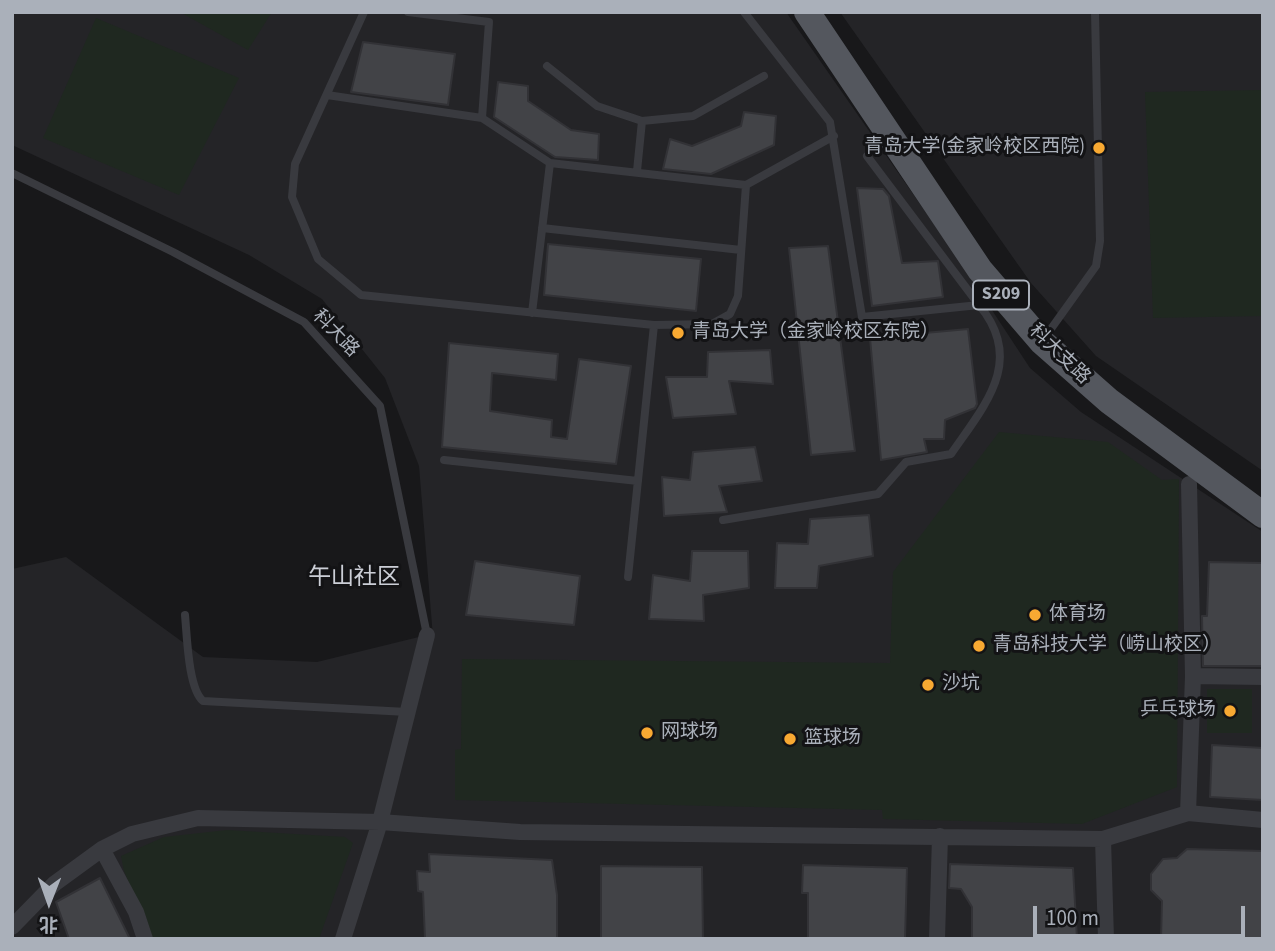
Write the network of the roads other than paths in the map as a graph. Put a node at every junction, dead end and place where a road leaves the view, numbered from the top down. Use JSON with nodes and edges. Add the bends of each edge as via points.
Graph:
{"nodes":[{"id":1,"x":365,"y":12,"type":"edge"},
{"id":2,"x":408,"y":12,"type":"edge"},
{"id":3,"x":744,"y":12,"type":"edge"},
{"id":4,"x":807,"y":12,"type":"edge"},
{"id":5,"x":827,"y":12,"type":"edge"},
{"id":6,"x":1095,"y":12,"type":"edge"},
{"id":7,"x":547,"y":66,"type":"dead end"},
{"id":8,"x":764,"y":76,"type":"dead end"},
{"id":9,"x":327,"y":94,"type":"junction"},
{"id":10,"x":482,"y":118,"type":"junction"},
{"id":11,"x":642,"y":121,"type":"junction"},
{"id":12,"x":834,"y":136,"type":"junction"},
{"id":13,"x":867,"y":156,"type":"dead end"},
{"id":14,"x":550,"y":163,"type":"junction"},
{"id":15,"x":637,"y":170,"type":"junction"},
{"id":16,"x":12,"y":173,"type":"edge"},
{"id":17,"x":746,"y":185,"type":"junction"},
{"id":18,"x":542,"y":228,"type":"junction"},
{"id":19,"x":741,"y":250,"type":"junction"},
{"id":20,"x":979,"y":305,"type":"junction"},
{"id":21,"x":532,"y":313,"type":"junction"},
{"id":22,"x":654,"y":325,"type":"junction"},
{"id":23,"x":1046,"y":335,"type":"junction"},
{"id":24,"x":444,"y":460,"type":"dead end"},
{"id":25,"x":638,"y":481,"type":"junction"},
{"id":26,"x":1189,"y":484,"type":"dead end"},
{"id":27,"x":1263,"y":495,"type":"edge"},
{"id":28,"x":1263,"y":514,"type":"edge"},
{"id":29,"x":723,"y":520,"type":"dead end"},
{"id":30,"x":628,"y":577,"type":"dead end"},
{"id":31,"x":185,"y":615,"type":"dead end"},
{"id":32,"x":427,"y":635,"type":"joint"},
{"id":33,"x":1193,"y":676,"type":"junction"},
{"id":34,"x":1263,"y":677,"type":"edge"},
{"id":35,"x":407,"y":712,"type":"junction"},
{"id":36,"x":1188,"y":813,"type":"junction"},
{"id":37,"x":1263,"y":820,"type":"edge"},
{"id":38,"x":380,"y":822,"type":"junction"},
{"id":39,"x":940,"y":836,"type":"junction"},
{"id":40,"x":1103,"y":839,"type":"junction"},
{"id":41,"x":102,"y":849,"type":"junction"},
{"id":42,"x":12,"y":927,"type":"edge"},
{"id":43,"x":145,"y":939,"type":"edge"},
{"id":44,"x":343,"y":939,"type":"edge"},
{"id":45,"x":937,"y":939,"type":"edge"},
{"id":46,"x":1106,"y":939,"type":"edge"}],
"edges":[{"from":1,"to":9,"type":"lane"},
{"from":2,"to":10,"type":"lane","via":[[489,22]]},
{"from":3,"to":12,"type":"lane","via":[[830,122]]},
{"from":4,"to":23,"type":"main road","name":"科大支路","number":"S209","via":[[980,270]]},
{"from":5,"to":23,"type":"main road","name":"科大支路","number":"S209"},
{"from":6,"to":23,"type":"lane","via":[[1100,241],[1096,266]]},
{"from":7,"to":11,"type":"lane","via":[[597,106]]},
{"from":8,"to":11,"type":"lane","via":[[693,117]]},
{"from":9,"to":10,"type":"lane"},
{"from":9,"to":21,"type":"lane","via":[[295,164],[292,197],[318,259],[361,295]]},
{"from":10,"to":14,"type":"lane"},
{"from":11,"to":15,"type":"lane"},
{"from":12,"to":17,"type":"lane"},
{"from":12,"to":20,"type":"lane","via":[[862,317]]},
{"from":13,"to":20,"type":"lane"},
{"from":14,"to":15,"type":"lane"},
{"from":14,"to":18,"type":"lane"},
{"from":15,"to":17,"type":"lane"},
{"from":16,"to":32,"type":"lane","name":"科大路","via":[[304,321],[380,406]]},
{"from":17,"to":19,"type":"lane"},
{"from":18,"to":19,"type":"lane"},
{"from":18,"to":21,"type":"lane"},
{"from":19,"to":22,"type":"lane","via":[[738,296],[730,314],[712,324]]},
{"from":20,"to":29,"type":"lane","via":[[995,324],[998,382],[951,454],[906,463],[878,494]]},
{"from":21,"to":22,"type":"lane"},
{"from":22,"to":25,"type":"lane"},
{"from":23,"to":27,"type":"main road","name":"科大支路","number":"S209"},
{"from":23,"to":28,"type":"main road","name":"科大支路","number":"S209","via":[[1109,401]]},
{"from":24,"to":25,"type":"lane"},
{"from":25,"to":30,"type":"lane"},
{"from":26,"to":33,"type":"street"},
{"from":31,"to":35,"type":"lane","via":[[189,662],[203,701]]},
{"from":32,"to":35,"type":"street"},
{"from":33,"to":34,"type":"street"},
{"from":33,"to":36,"type":"street"},
{"from":35,"to":38,"type":"street"},
{"from":36,"to":37,"type":"street"},
{"from":36,"to":40,"type":"street"},
{"from":38,"to":39,"type":"street","via":[[534,832]]},
{"from":38,"to":41,"type":"street","via":[[198,818],[132,834]]},
{"from":38,"to":44,"type":"street"},
{"from":39,"to":40,"type":"street"},
{"from":39,"to":45,"type":"street"},
{"from":40,"to":46,"type":"street"},
{"from":41,"to":42,"type":"street","via":[[54,884]]},
{"from":41,"to":43,"type":"street","via":[[136,912]]}]}
